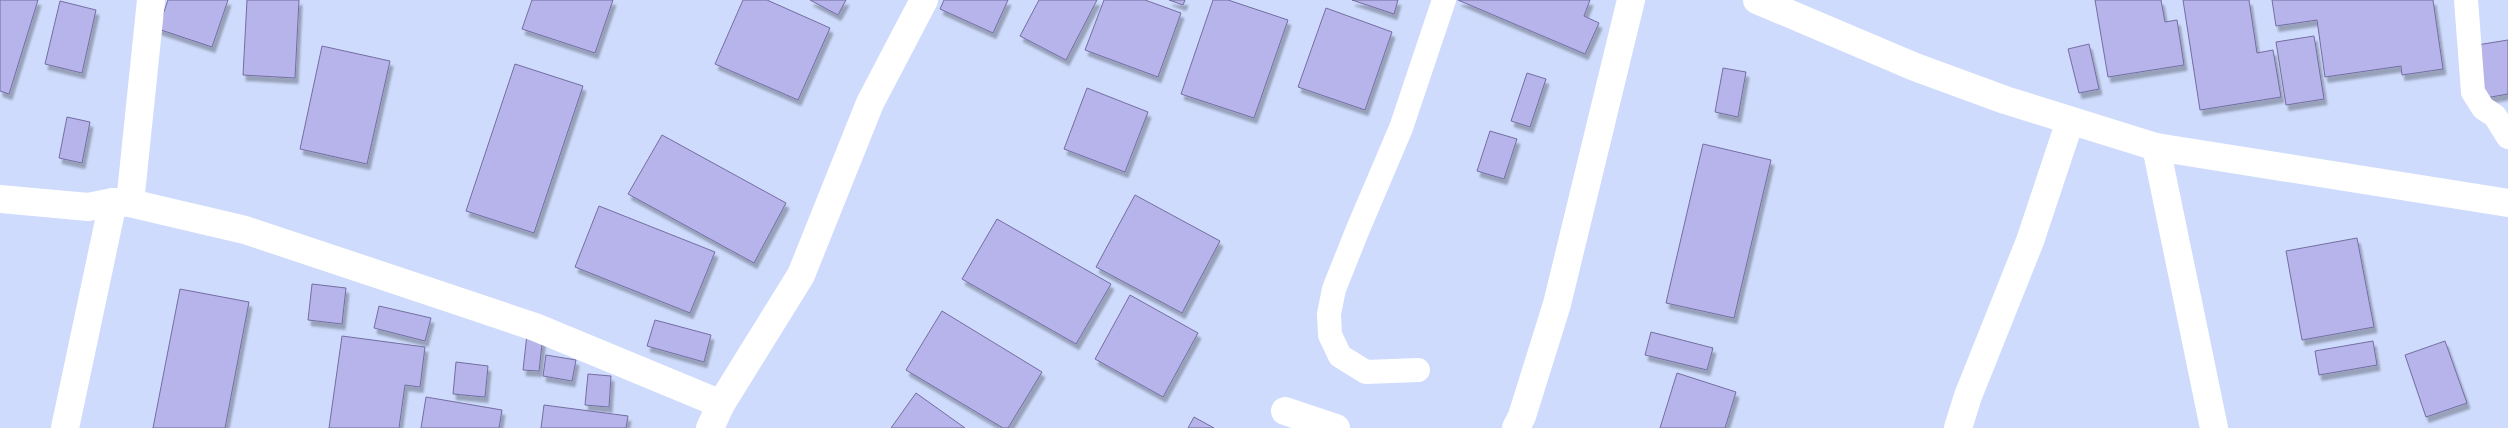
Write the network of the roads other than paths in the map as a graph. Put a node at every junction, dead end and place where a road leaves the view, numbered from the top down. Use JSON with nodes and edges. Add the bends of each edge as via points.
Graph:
{"nodes":[{"id":1,"x":151,"y":0,"type":"edge"},
{"id":2,"x":924,"y":0,"type":"edge"},
{"id":3,"x":1444,"y":0,"type":"edge"},
{"id":4,"x":1631,"y":0,"type":"edge"},
{"id":5,"x":1757,"y":0,"type":"edge"},
{"id":6,"x":2466,"y":0,"type":"edge"},
{"id":7,"x":2070,"y":121,"type":"junction"},
{"id":8,"x":2508,"y":137,"type":"edge"},
{"id":9,"x":2156,"y":147,"type":"junction"},
{"id":10,"x":0,"y":199,"type":"edge"},
{"id":11,"x":121,"y":202,"type":"junction"},
{"id":12,"x":2508,"y":204,"type":"edge"},
{"id":13,"x":1418,"y":370,"type":"dead end"},
{"id":14,"x":1285,"y":411,"type":"dead end"},
{"id":15,"x":716,"y":416,"type":"edge"},
{"id":16,"x":65,"y":428,"type":"edge"},
{"id":17,"x":1336,"y":428,"type":"edge"},
{"id":18,"x":1516,"y":428,"type":"edge"},
{"id":19,"x":1958,"y":428,"type":"edge"},
{"id":20,"x":2214,"y":428,"type":"edge"}],
"edges":[{"from":1,"to":11,"type":"street"},
{"from":2,"to":15,"type":"street","via":[[870,103],[801,275]]},
{"from":3,"to":13,"type":"lane","via":[[1401,128],[1334,289],[1329,314],[1330,335],[1340,356],[1366,372]]},
{"from":4,"to":18,"type":"street","via":[[1558,304]]},
{"from":5,"to":7,"type":"street","via":[[1915,67]]},
{"from":6,"to":8,"type":"lane","via":[[2473,92],[2483,108],[2495,116]]},
{"from":7,"to":9,"type":"street"},
{"from":7,"to":19,"type":"street","via":[[2030,241]]},
{"from":9,"to":12,"type":"street"},
{"from":9,"to":20,"type":"street"},
{"from":10,"to":11,"type":"street","via":[[88,207]]},
{"from":11,"to":15,"type":"street","via":[[245,230],[535,327]]},
{"from":11,"to":16,"type":"street"},
{"from":14,"to":17,"type":"street"}]}
